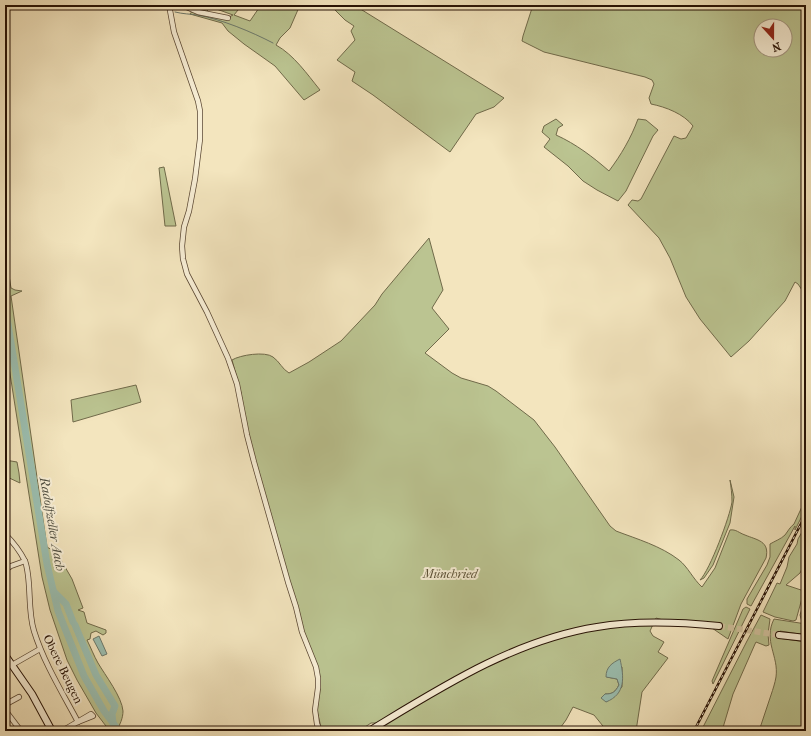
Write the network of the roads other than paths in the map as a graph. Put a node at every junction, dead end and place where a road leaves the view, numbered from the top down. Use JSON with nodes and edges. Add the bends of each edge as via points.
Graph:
{"nodes":[{"id":1,"x":169,"y":5,"type":"edge"},
{"id":2,"x":182,"y":5,"type":"edge"},
{"id":3,"x":228,"y":18,"type":"dead end"},
{"id":4,"x":5,"y":534,"type":"edge"},
{"id":5,"x":25,"y":561,"type":"junction"},
{"id":6,"x":5,"y":570,"type":"edge"},
{"id":7,"x":719,"y":626,"type":"tunnel mouth"},
{"id":8,"x":779,"y":635,"type":"tunnel mouth"},
{"id":9,"x":806,"y":638,"type":"edge"},
{"id":10,"x":40,"y":649,"type":"junction"},
{"id":11,"x":5,"y":655,"type":"edge"},
{"id":12,"x":12,"y":665,"type":"junction"},
{"id":13,"x":19,"y":697,"type":"dead end"},
{"id":14,"x":5,"y":706,"type":"edge"},
{"id":15,"x":5,"y":710,"type":"edge"},
{"id":16,"x":21,"y":731,"type":"edge"},
{"id":17,"x":52,"y":731,"type":"edge"},
{"id":18,"x":62,"y":731,"type":"edge"},
{"id":19,"x":320,"y":731,"type":"edge"},
{"id":20,"x":369,"y":731,"type":"edge"}],
"edges":[{"from":1,"to":19,"type":"street","via":[[174,32],[200,112],[200,139],[195,179],[184,227],[184,264],[232,367],[237,384],[254,462],[307,646],[316,667],[318,678],[315,710]]},
{"from":2,"to":3,"type":"street","via":[[198,12]]},
{"from":4,"to":5,"type":"street","name":"Obere Beugen"},
{"from":5,"to":6,"type":"street"},
{"from":5,"to":10,"type":"street","name":"Obere Beugen","via":[[30,617]]},
{"from":7,"to":20,"type":"main road","via":[[634,623],[598,626],[550,638],[470,672]]},
{"from":8,"to":9,"type":"main road"},
{"from":10,"to":12,"type":"street"},
{"from":10,"to":18,"type":"street","name":"Obere Beugen","via":[[78,722]]},
{"from":11,"to":12,"type":"main road"},
{"from":12,"to":17,"type":"main road","via":[[32,694]]},
{"from":13,"to":14,"type":"street"},
{"from":15,"to":16,"type":"street"}]}
